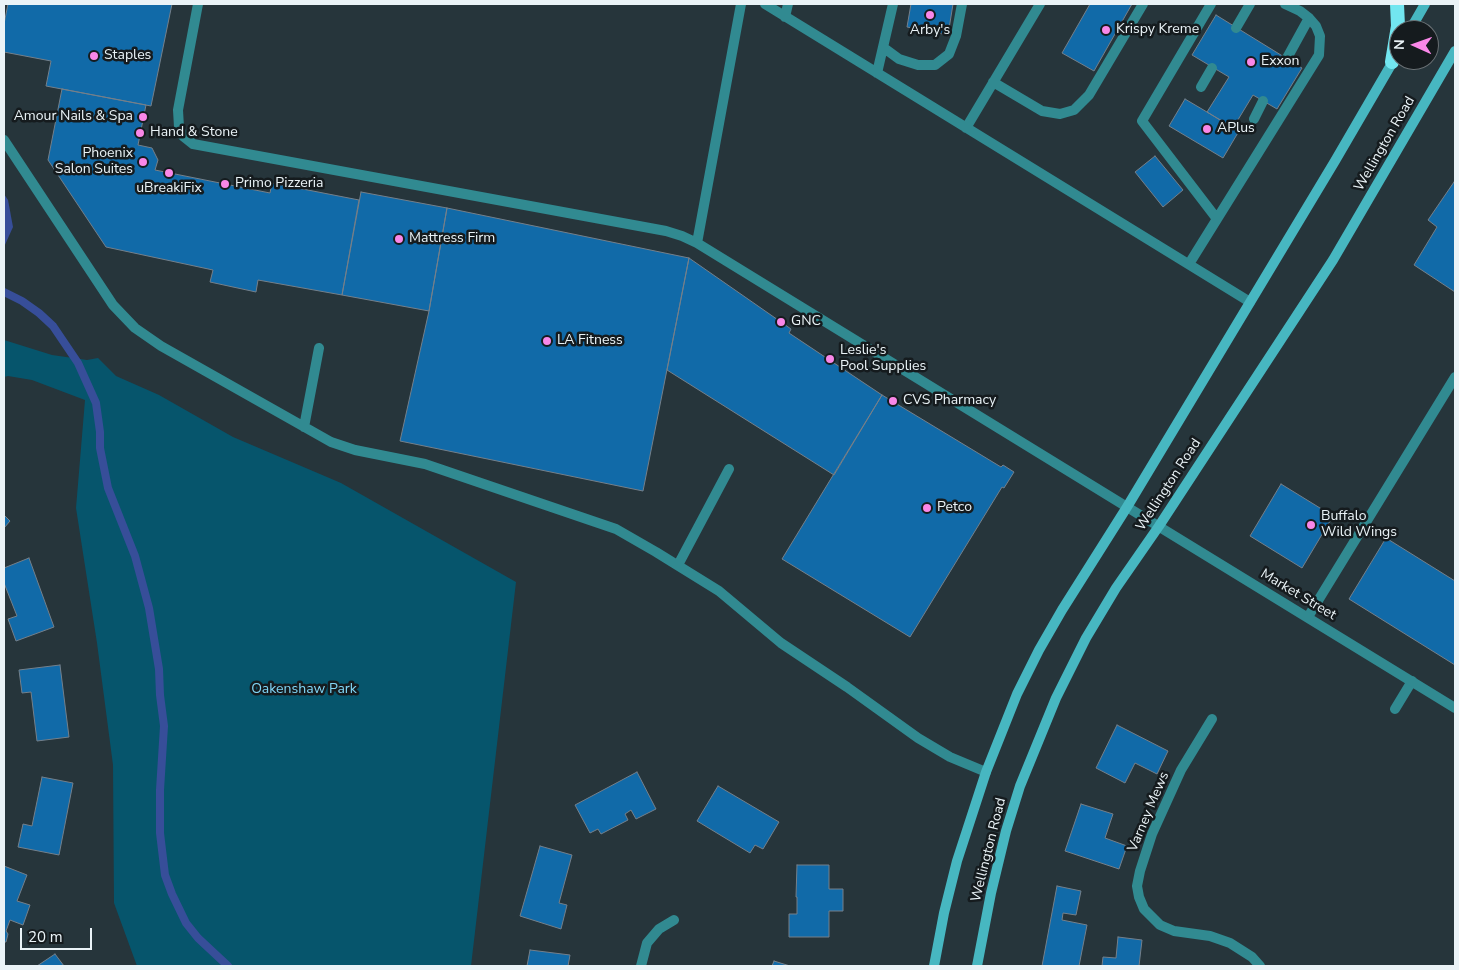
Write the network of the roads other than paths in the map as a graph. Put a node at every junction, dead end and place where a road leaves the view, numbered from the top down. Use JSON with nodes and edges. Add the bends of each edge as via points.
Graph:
{"nodes":[{"id":1,"x":198,"y":4,"type":"edge"},
{"id":2,"x":741,"y":4,"type":"edge"},
{"id":3,"x":765,"y":4,"type":"edge"},
{"id":4,"x":788,"y":4,"type":"edge"},
{"id":5,"x":894,"y":4,"type":"edge"},
{"id":6,"x":962,"y":4,"type":"edge"},
{"id":7,"x":1040,"y":4,"type":"edge"},
{"id":8,"x":1143,"y":4,"type":"edge"},
{"id":9,"x":1211,"y":4,"type":"edge"},
{"id":10,"x":1250,"y":4,"type":"edge"},
{"id":11,"x":1285,"y":4,"type":"edge"},
{"id":12,"x":1397,"y":4,"type":"edge"},
{"id":13,"x":1425,"y":4,"type":"edge"},
{"id":14,"x":786,"y":16,"type":"junction"},
{"id":15,"x":1309,"y":18,"type":"junction"},
{"id":16,"x":1398,"y":20,"type":"edge"},
{"id":17,"x":1416,"y":20,"type":"edge"},
{"id":18,"x":1236,"y":28,"type":"dead end"},
{"id":19,"x":884,"y":48,"type":"junction"},
{"id":20,"x":1455,"y":51,"type":"edge"},
{"id":21,"x":1287,"y":58,"type":"dead end"},
{"id":22,"x":1212,"y":68,"type":"dead end"},
{"id":23,"x":1389,"y":68,"type":"edge"},
{"id":24,"x":877,"y":73,"type":"junction"},
{"id":25,"x":994,"y":82,"type":"junction"},
{"id":26,"x":1201,"y":87,"type":"dead end"},
{"id":27,"x":1263,"y":101,"type":"dead end"},
{"id":28,"x":1254,"y":119,"type":"dead end"},
{"id":29,"x":966,"y":128,"type":"junction"},
{"id":30,"x":4,"y":140,"type":"edge"},
{"id":31,"x":1217,"y":218,"type":"junction"},
{"id":32,"x":697,"y":243,"type":"junction"},
{"id":33,"x":1189,"y":264,"type":"junction"},
{"id":34,"x":1250,"y":302,"type":"junction"},
{"id":35,"x":318,"y":348,"type":"dead end"},
{"id":36,"x":1455,"y":376,"type":"edge"},
{"id":37,"x":304,"y":427,"type":"junction"},
{"id":38,"x":729,"y":468,"type":"dead end"},
{"id":39,"x":1126,"y":508,"type":"junction"},
{"id":40,"x":1159,"y":526,"type":"junction"},
{"id":41,"x":678,"y":565,"type":"junction"},
{"id":42,"x":1308,"y":618,"type":"junction"},
{"id":43,"x":1412,"y":681,"type":"junction"},
{"id":44,"x":1455,"y":708,"type":"edge"},
{"id":45,"x":1394,"y":709,"type":"dead end"},
{"id":46,"x":1212,"y":719,"type":"dead end"},
{"id":47,"x":986,"y":772,"type":"junction"},
{"id":48,"x":674,"y":920,"type":"dead end"},
{"id":49,"x":641,"y":966,"type":"edge"},
{"id":50,"x":934,"y":966,"type":"edge"},
{"id":51,"x":977,"y":966,"type":"edge"},
{"id":52,"x":1260,"y":966,"type":"edge"}],
"edges":[{"from":1,"to":32,"type":"street","name":"Market Street","via":[[178,110],[179,128],[193,144],[666,231]]},
{"from":2,"to":32,"type":"street"},
{"from":3,"to":14,"type":"street"},
{"from":4,"to":14,"type":"street"},
{"from":5,"to":19,"type":"street"},
{"from":6,"to":19,"type":"street","via":[[949,54],[935,65],[918,65],[899,59]]},
{"from":7,"to":25,"type":"street"},
{"from":8,"to":25,"type":"street","via":[[1089,95],[1074,110],[1060,114],[1042,111]]},
{"from":9,"to":31,"type":"street","via":[[1142,121]]},
{"from":10,"to":18,"type":"street"},
{"from":11,"to":15,"type":"street"},
{"from":12,"to":16,"type":"highway"},
{"from":13,"to":17,"type":"main road"},
{"from":14,"to":24,"type":"street"},
{"from":15,"to":21,"type":"street"},
{"from":15,"to":31,"type":"street","via":[[1320,36],[1320,55]]},
{"from":19,"to":24,"type":"street"},
{"from":20,"to":40,"type":"main road","name":"Wellington Road","via":[[1333,260]]},
{"from":22,"to":26,"type":"street"},
{"from":23,"to":34,"type":"main road","name":"Wellington Road"},
{"from":24,"to":29,"type":"street"},
{"from":25,"to":29,"type":"street"},
{"from":27,"to":28,"type":"street"},
{"from":29,"to":33,"type":"street"},
{"from":30,"to":37,"type":"street","via":[[113,305],[135,328]]},
{"from":31,"to":33,"type":"street"},
{"from":32,"to":39,"type":"street","name":"Market Street"},
{"from":33,"to":34,"type":"street"},
{"from":34,"to":39,"type":"main road","name":"Wellington Road"},
{"from":35,"to":37,"type":"street"},
{"from":36,"to":42,"type":"street"},
{"from":37,"to":41,"type":"street","via":[[331,442],[355,450],[425,464],[616,529]]},
{"from":38,"to":41,"type":"street"},
{"from":39,"to":40,"type":"street","name":"Market Street"},
{"from":39,"to":47,"type":"main road","name":"Wellington Road","via":[[1039,650],[1017,694]]},
{"from":40,"to":42,"type":"street","name":"Market Street"},
{"from":40,"to":51,"type":"main road","name":"Wellington Road","via":[[1086,638],[1035,746],[1006,831]]},
{"from":41,"to":47,"type":"street","via":[[719,591],[781,642],[918,738],[950,757]]},
{"from":42,"to":43,"type":"street","name":"Market Street"},
{"from":43,"to":44,"type":"street","name":"Market Street"},
{"from":43,"to":45,"type":"street"},
{"from":46,"to":52,"type":"street","name":"Varney Mews","via":[[1181,770],[1152,834],[1137,886],[1139,897],[1144,908],[1160,925],[1230,944],[1252,957]]},
{"from":47,"to":50,"type":"main road","name":"Wellington Road","via":[[957,861]]},
{"from":48,"to":49,"type":"street","via":[[647,944]]}]}
